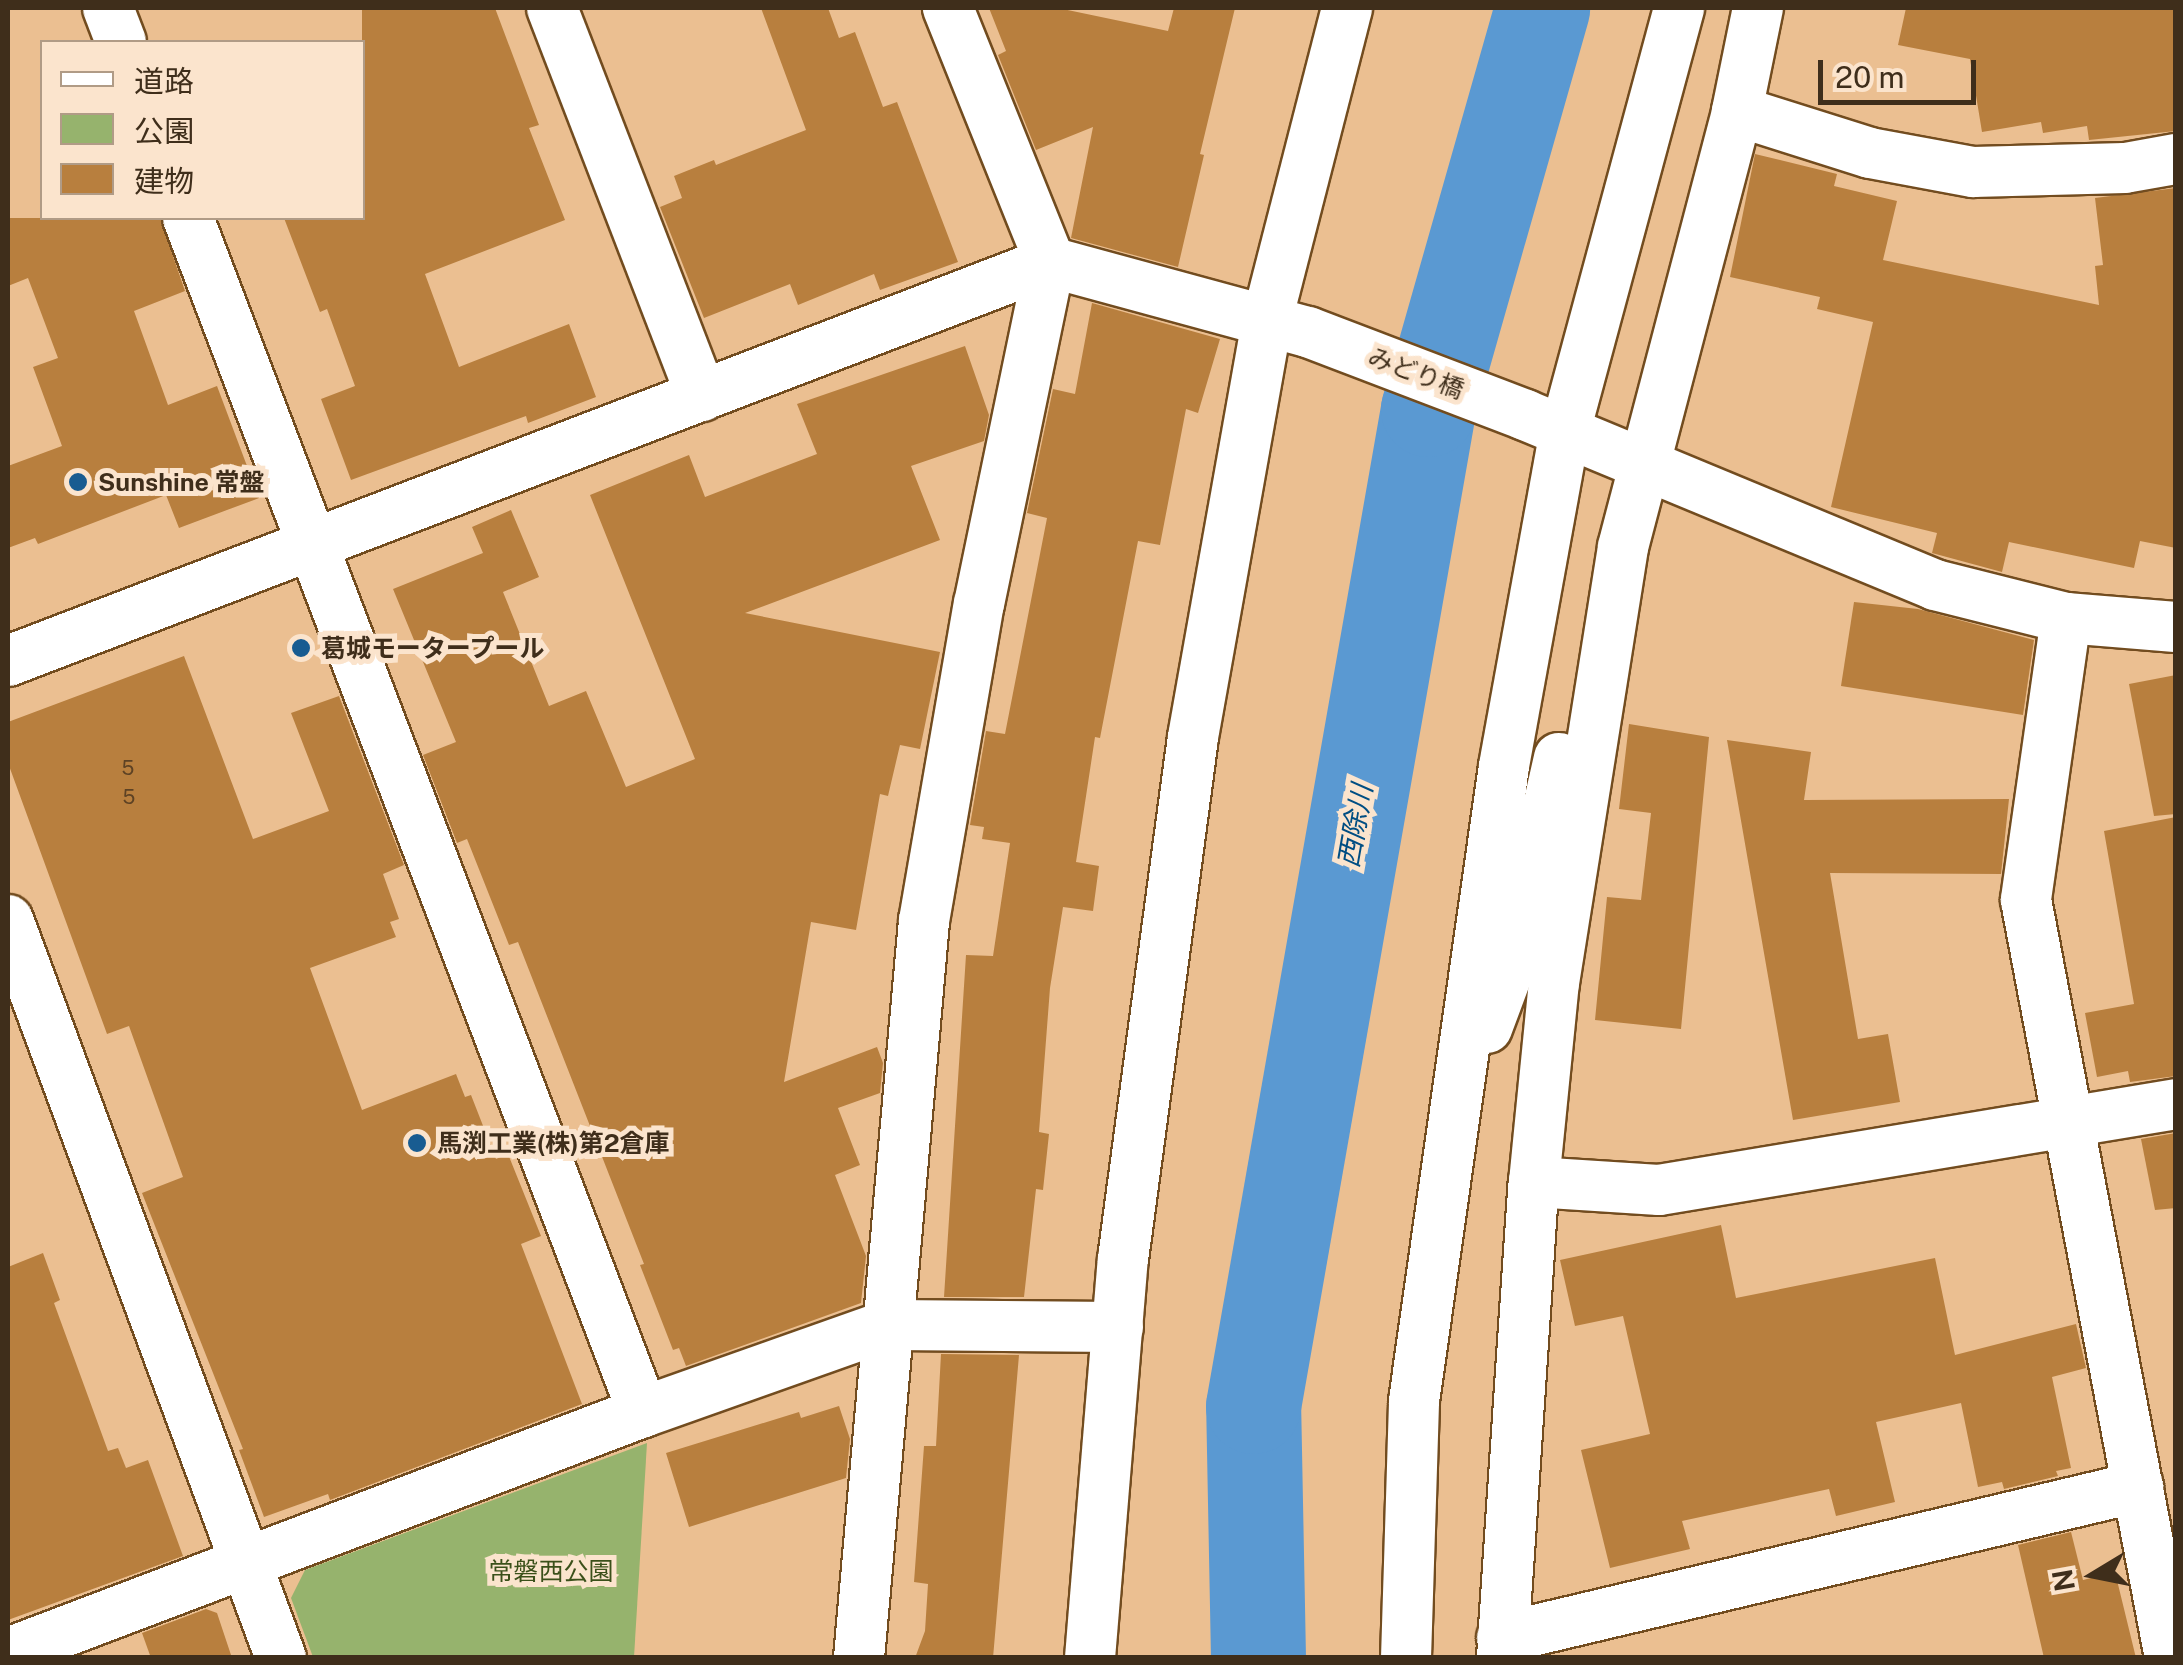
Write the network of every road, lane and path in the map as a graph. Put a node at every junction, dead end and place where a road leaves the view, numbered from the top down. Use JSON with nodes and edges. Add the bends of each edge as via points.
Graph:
{"nodes":[{"id":1,"x":108,"y":8,"type":"edge"},
{"id":2,"x":552,"y":8,"type":"edge"},
{"id":3,"x":948,"y":8,"type":"edge"},
{"id":4,"x":1347,"y":8,"type":"edge"},
{"id":5,"x":1680,"y":8,"type":"edge"},
{"id":6,"x":1758,"y":8,"type":"edge"},
{"id":7,"x":120,"y":40,"type":"edge"},
{"id":8,"x":1737,"y":111,"type":"junction"},
{"id":9,"x":2176,"y":159,"type":"edge"},
{"id":10,"x":189,"y":220,"type":"edge"},
{"id":11,"x":1050,"y":262,"type":"junction"},
{"id":12,"x":1287,"y":326,"type":"junction"},
{"id":13,"x":702,"y":396,"type":"junction"},
{"id":14,"x":1545,"y":423,"type":"junction"},
{"id":15,"x":1647,"y":465,"type":"junction"},
{"id":16,"x":314,"y":546,"type":"junction"},
{"id":17,"x":1623,"y":548,"type":"junction"},
{"id":18,"x":2066,"y":618,"type":"junction"},
{"id":19,"x":2176,"y":627,"type":"edge"},
{"id":20,"x":8,"y":661,"type":"edge"},
{"id":21,"x":8,"y":920,"type":"edge"},
{"id":22,"x":2176,"y":1104,"type":"edge"},
{"id":23,"x":1452,"y":1122,"type":"junction"},
{"id":24,"x":2069,"y":1124,"type":"junction"},
{"id":25,"x":1534,"y":1182,"type":"junction"},
{"id":26,"x":890,"y":1325,"type":"junction"},
{"id":27,"x":1118,"y":1327,"type":"junction"},
{"id":28,"x":643,"y":1412,"type":"junction"},
{"id":29,"x":2138,"y":1487,"type":"junction"},
{"id":30,"x":246,"y":1563,"type":"junction"},
{"id":31,"x":1502,"y":1648,"type":"edge"},
{"id":32,"x":8,"y":1652,"type":"edge"},
{"id":33,"x":281,"y":1658,"type":"edge"},
{"id":34,"x":859,"y":1658,"type":"edge"},
{"id":35,"x":1090,"y":1658,"type":"edge"},
{"id":36,"x":1406,"y":1658,"type":"edge"},
{"id":37,"x":2170,"y":1658,"type":"edge"}],
"edges":[{"from":1,"to":7,"type":"street"},
{"from":2,"to":13,"type":"street"},
{"from":3,"to":11,"type":"street"},
{"from":4,"to":12,"type":"street"},
{"from":5,"to":14,"type":"street"},
{"from":6,"to":8,"type":"street"},
{"from":8,"to":9,"type":"street","via":[[1870,153],[1974,172],[2125,168]]},
{"from":8,"to":15,"type":"street"},
{"from":10,"to":16,"type":"street"},
{"from":11,"to":12,"type":"street","name":"みどり橋"},
{"from":11,"to":13,"type":"street"},
{"from":11,"to":26,"type":"street","via":[[924,921]]},
{"from":12,"to":14,"type":"street","name":"みどり橋"},
{"from":12,"to":27,"type":"street","via":[[1193,737]]},
{"from":13,"to":16,"type":"street"},
{"from":14,"to":15,"type":"street","name":"みどり橋"},
{"from":14,"to":23,"type":"street"},
{"from":15,"to":17,"type":"street"},
{"from":15,"to":18,"type":"street","name":"みどり橋","via":[[1935,585]]},
{"from":16,"to":20,"type":"street"},
{"from":16,"to":28,"type":"street"},
{"from":17,"to":23,"type":"street","via":[[1584,646],[1515,953]]},
{"from":17,"to":25,"type":"street","via":[[1554,982]]},
{"from":18,"to":19,"type":"street","name":"みどり橋"},
{"from":18,"to":24,"type":"street","via":[[2026,900]]},
{"from":21,"to":30,"type":"street"},
{"from":22,"to":24,"type":"street"},
{"from":23,"to":36,"type":"street","via":[[1414,1401]]},
{"from":24,"to":25,"type":"street","via":[[1659,1190]]},
{"from":24,"to":29,"type":"street"},
{"from":25,"to":31,"type":"street"},
{"from":26,"to":27,"type":"street"},
{"from":26,"to":28,"type":"street"},
{"from":26,"to":34,"type":"street"},
{"from":27,"to":35,"type":"street"},
{"from":28,"to":30,"type":"street"},
{"from":29,"to":31,"type":"street"},
{"from":29,"to":37,"type":"street"},
{"from":30,"to":32,"type":"street"},
{"from":30,"to":33,"type":"street"}]}
